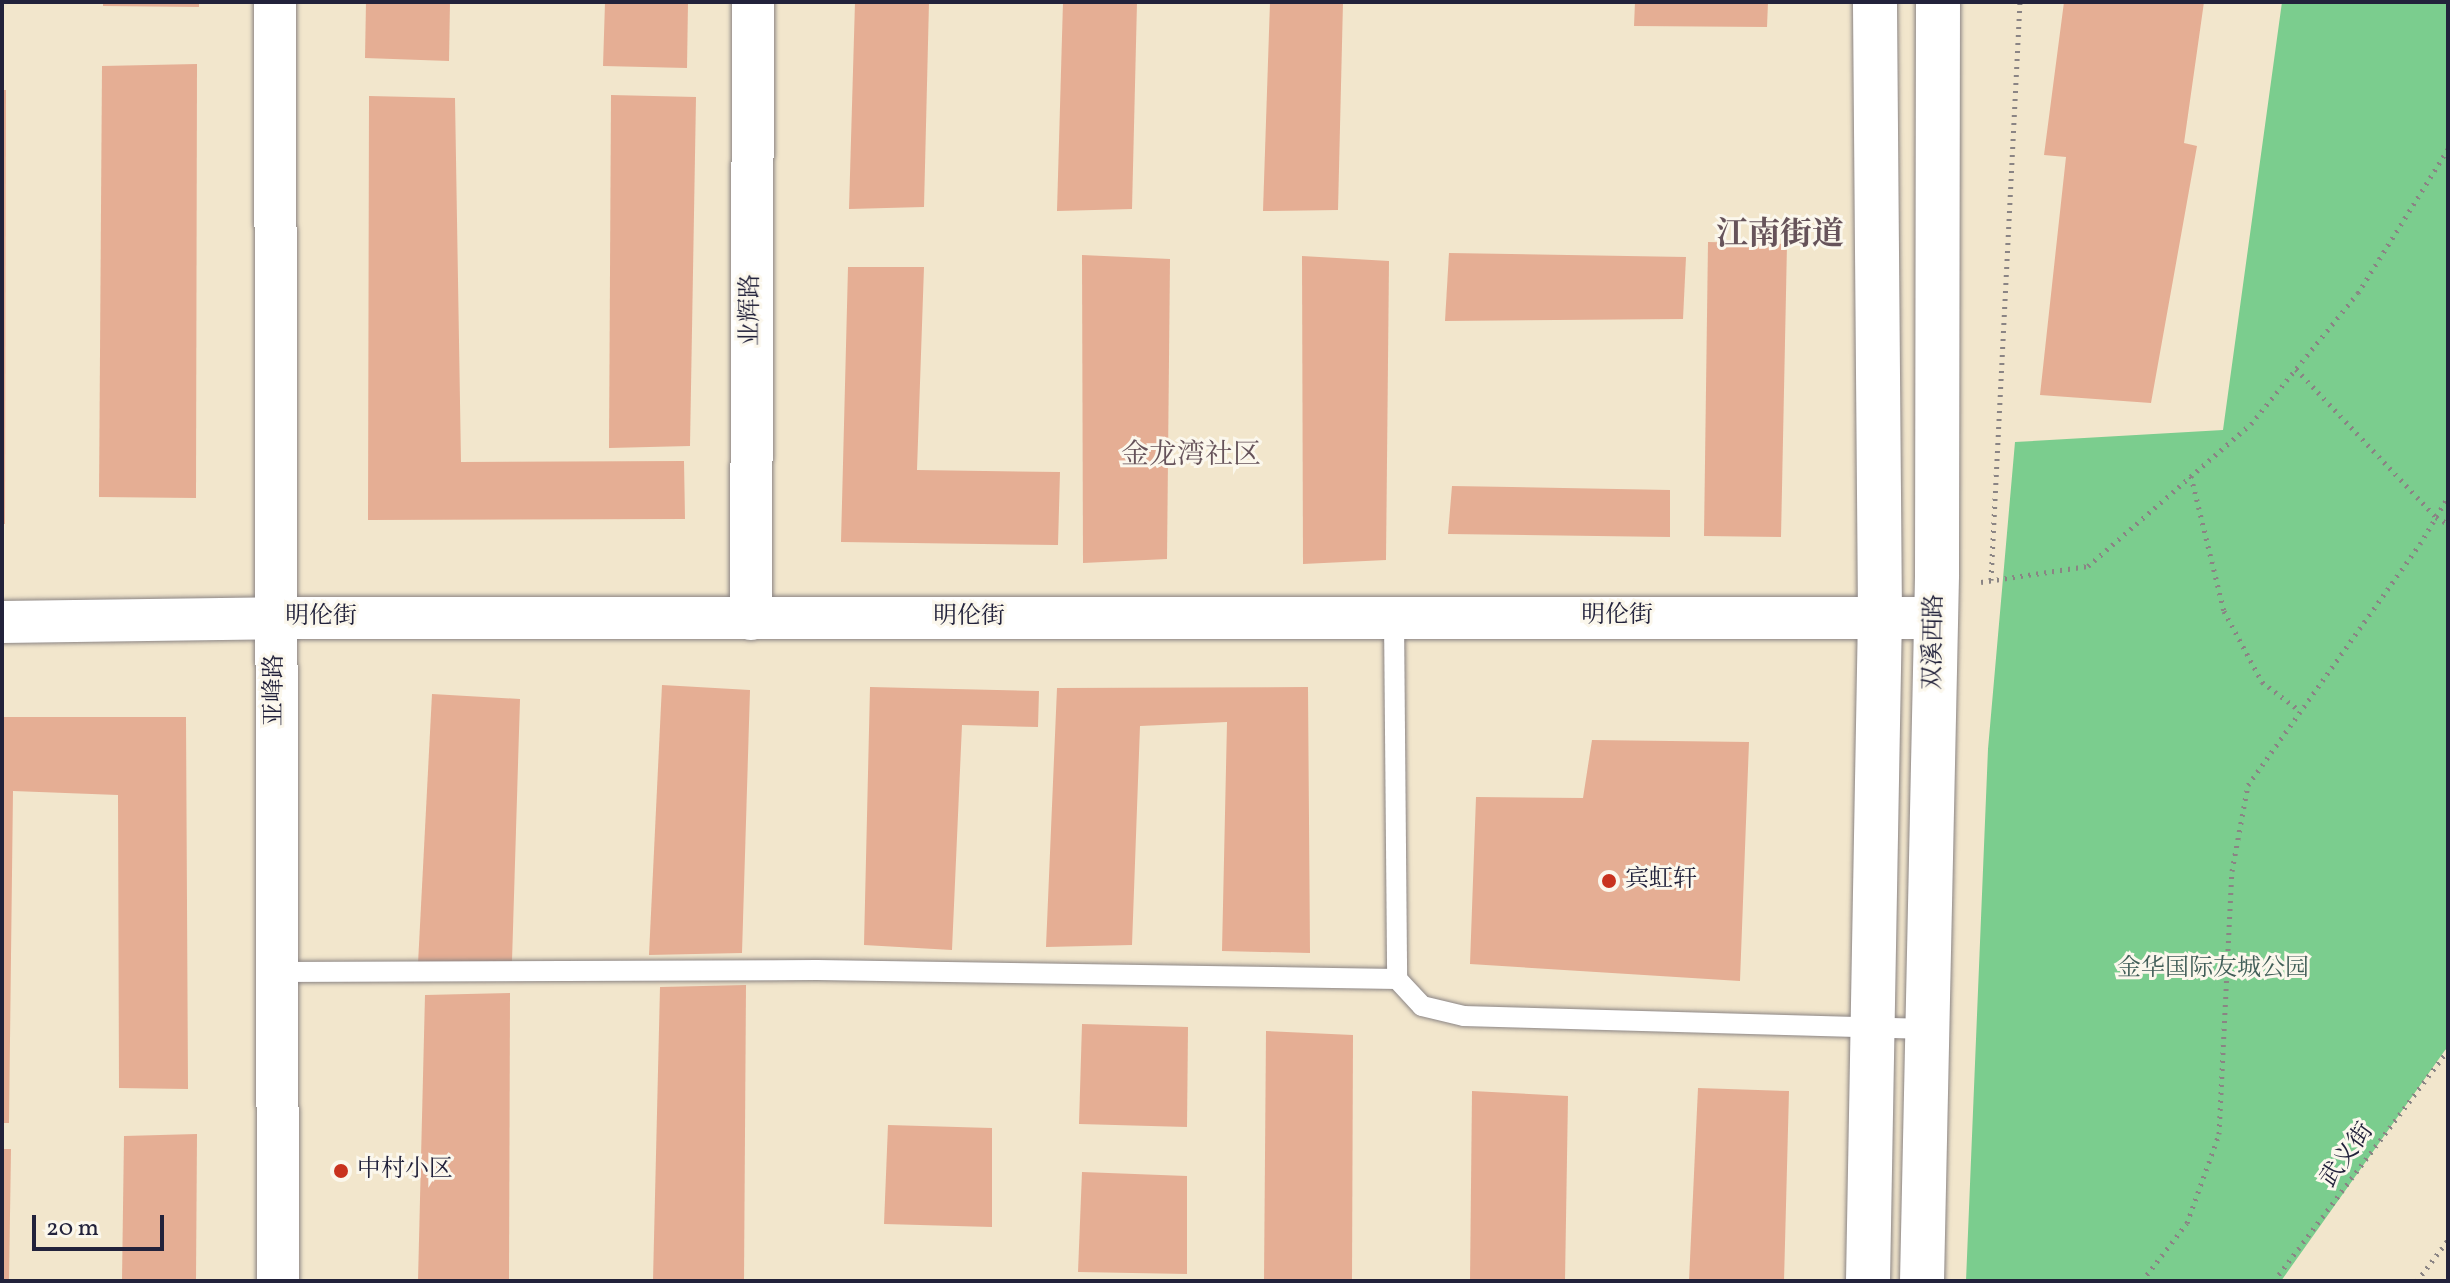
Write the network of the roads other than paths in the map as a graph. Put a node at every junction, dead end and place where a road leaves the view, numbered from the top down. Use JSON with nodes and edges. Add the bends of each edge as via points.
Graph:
{"nodes":[{"id":1,"x":275,"y":2,"type":"edge"},
{"id":2,"x":753,"y":2,"type":"edge"},
{"id":3,"x":1875,"y":2,"type":"edge"},
{"id":4,"x":1938,"y":2,"type":"edge"},
{"id":5,"x":1936,"y":604,"type":"junction"},
{"id":6,"x":1880,"y":616,"type":"junction"},
{"id":7,"x":1394,"y":617,"type":"junction"},
{"id":8,"x":276,"y":618,"type":"junction"},
{"id":9,"x":751,"y":619,"type":"junction"},
{"id":10,"x":2,"y":622,"type":"edge"},
{"id":11,"x":277,"y":972,"type":"junction"},
{"id":12,"x":1397,"y":979,"type":"junction"},
{"id":13,"x":1872,"y":1026,"type":"junction"},
{"id":14,"x":1927,"y":1029,"type":"junction"},
{"id":15,"x":278,"y":1281,"type":"edge"},
{"id":16,"x":1868,"y":1281,"type":"edge"},
{"id":17,"x":1922,"y":1281,"type":"edge"}],
"edges":[{"from":1,"to":8,"type":"street","name":"亚峰路"},
{"from":2,"to":9,"type":"street","name":"业辉路"},
{"from":3,"to":6,"type":"main road"},
{"from":4,"to":5,"type":"main road","name":"双溪西路"},
{"from":5,"to":6,"type":"street","name":"明伦街"},
{"from":5,"to":14,"type":"main road","name":"双溪西路"},
{"from":6,"to":7,"type":"street","name":"明伦街"},
{"from":6,"to":13,"type":"main road"},
{"from":7,"to":9,"type":"street","name":"明伦街"},
{"from":7,"to":12,"type":"lane"},
{"from":8,"to":9,"type":"street","name":"明伦街"},
{"from":8,"to":10,"type":"street","name":"明伦街"},
{"from":8,"to":11,"type":"street","name":"亚峰路"},
{"from":11,"to":12,"type":"lane","via":[[817,970]]},
{"from":11,"to":15,"type":"street","name":"亚峰路"},
{"from":12,"to":13,"type":"lane","via":[[1422,1006],[1464,1016]]},
{"from":13,"to":14,"type":"lane"},
{"from":13,"to":16,"type":"main road"},
{"from":14,"to":17,"type":"main road","name":"双溪西路"}]}
